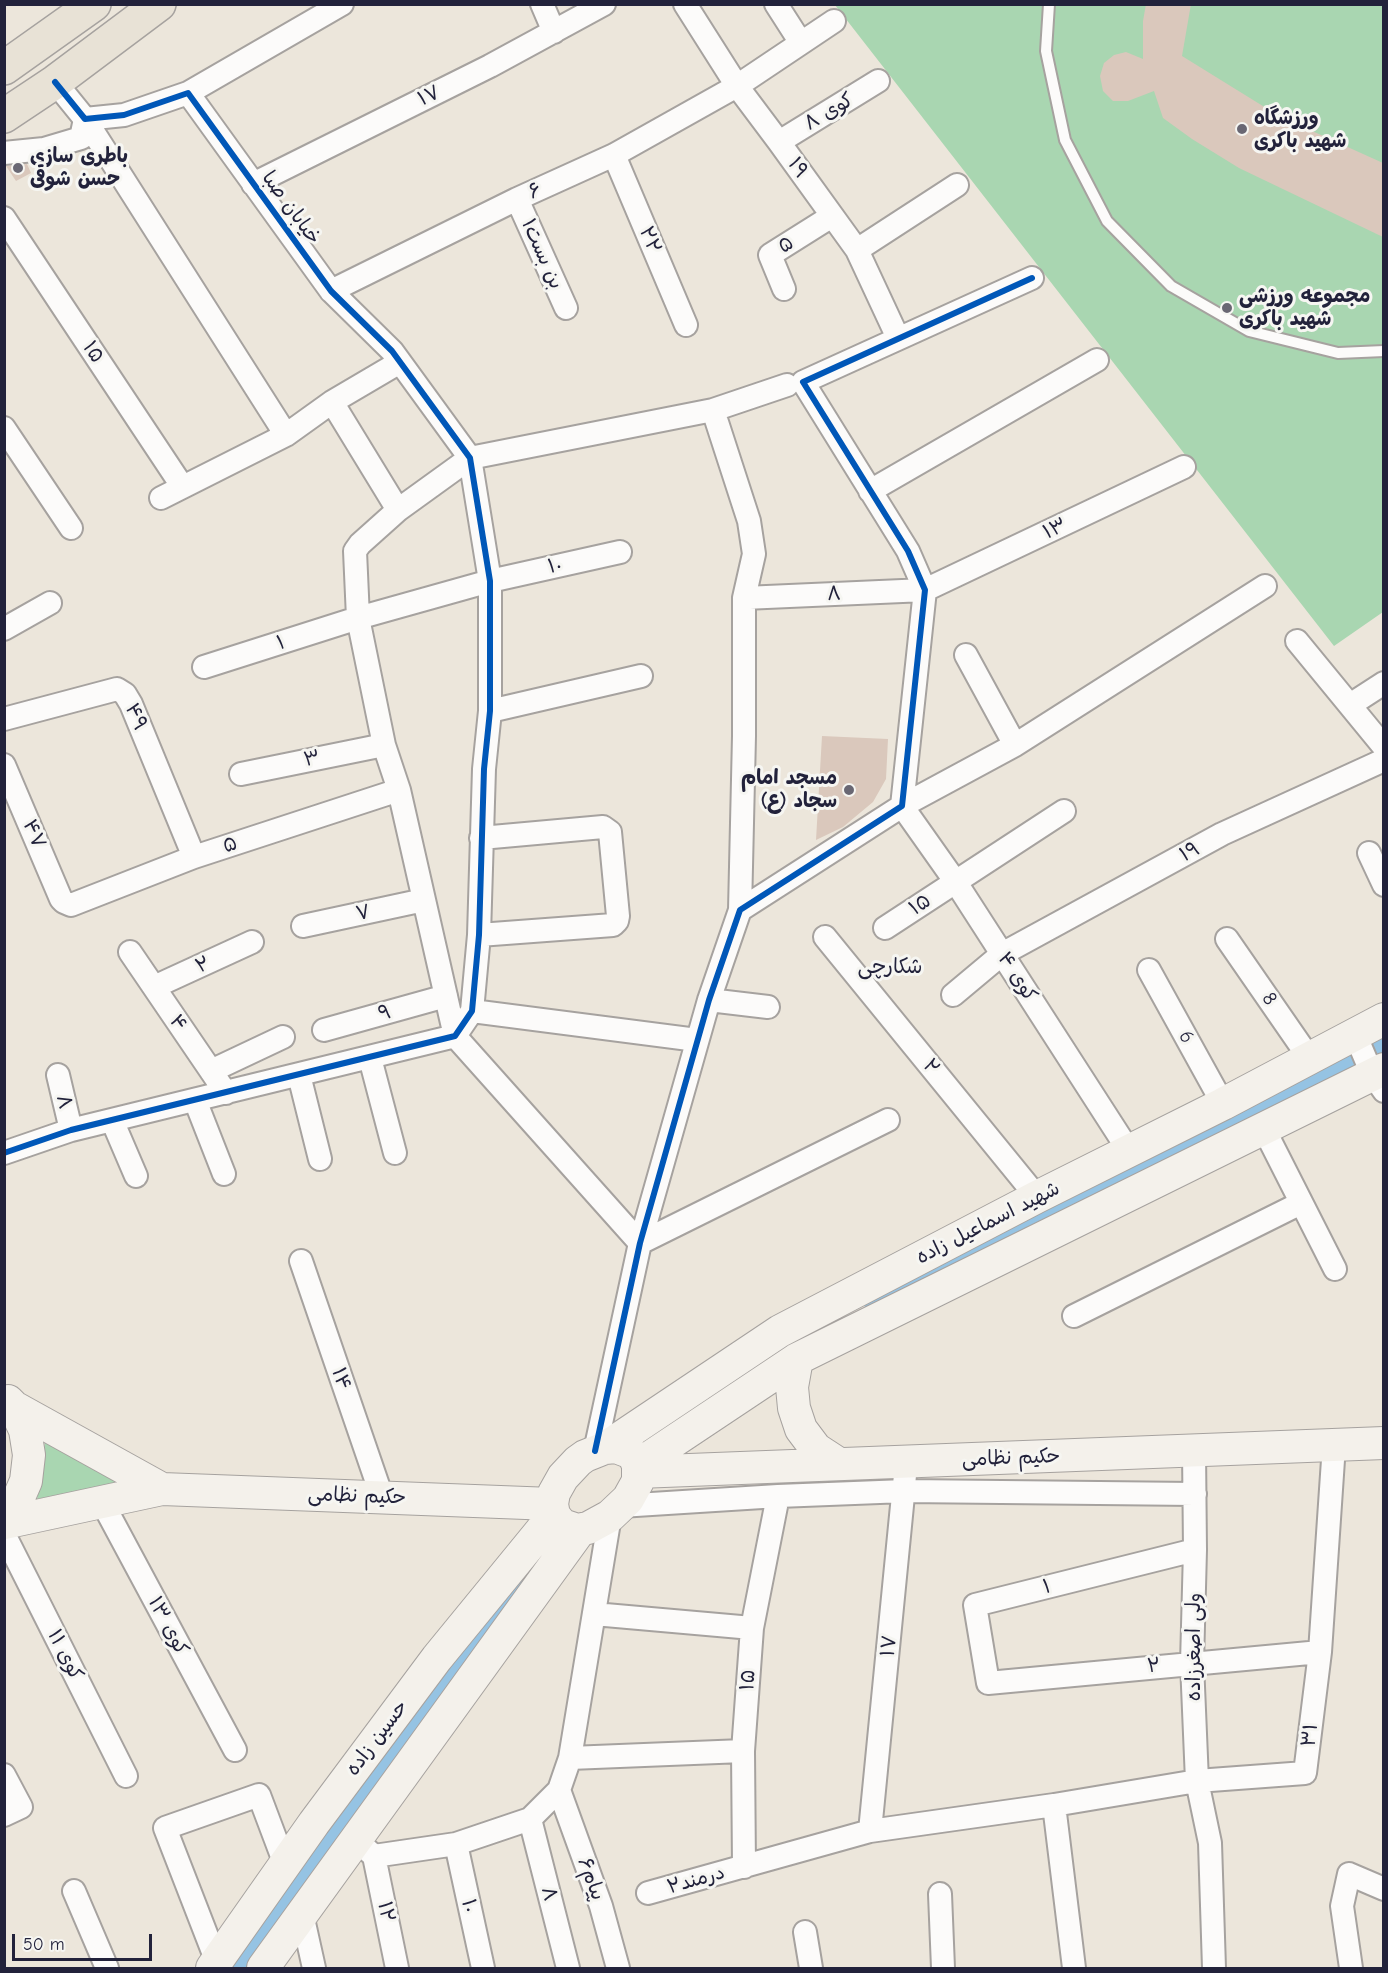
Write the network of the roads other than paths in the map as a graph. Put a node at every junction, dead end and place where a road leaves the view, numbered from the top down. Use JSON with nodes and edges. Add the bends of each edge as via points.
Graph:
{"nodes":[{"id":1,"x":159,"y":4,"type":"edge"},
{"id":2,"x":342,"y":4,"type":"edge"},
{"id":3,"x":542,"y":4,"type":"edge"},
{"id":4,"x":604,"y":4,"type":"edge"},
{"id":5,"x":685,"y":4,"type":"edge"},
{"id":6,"x":776,"y":4,"type":"edge"},
{"id":7,"x":1049,"y":4,"type":"edge"},
{"id":8,"x":90,"y":6,"type":"edge"},
{"id":9,"x":834,"y":21,"type":"dead end"},
{"id":10,"x":554,"y":32,"type":"junction"},
{"id":11,"x":801,"y":43,"type":"junction"},
{"id":12,"x":4,"y":68,"type":"edge"},
{"id":13,"x":878,"y":81,"type":"dead end"},
{"id":14,"x":55,"y":82,"type":"junction"},
{"id":15,"x":737,"y":86,"type":"junction"},
{"id":16,"x":188,"y":93,"type":"junction"},
{"id":17,"x":4,"y":116,"type":"edge"},
{"id":18,"x":85,"y":119,"type":"junction"},
{"id":19,"x":779,"y":142,"type":"junction"},
{"id":20,"x":4,"y":153,"type":"edge"},
{"id":21,"x":614,"y":155,"type":"junction"},
{"id":22,"x":253,"y":184,"type":"junction"},
{"id":23,"x":957,"y":185,"type":"dead end"},
{"id":24,"x":517,"y":199,"type":"junction"},
{"id":25,"x":832,"y":216,"type":"junction"},
{"id":26,"x":4,"y":218,"type":"edge"},
{"id":27,"x":857,"y":250,"type":"junction"},
{"id":28,"x":1032,"y":278,"type":"dead end"},
{"id":29,"x":784,"y":289,"type":"dead end"},
{"id":30,"x":331,"y":291,"type":"junction"},
{"id":31,"x":566,"y":308,"type":"dead end"},
{"id":32,"x":686,"y":326,"type":"dead end"},
{"id":33,"x":898,"y":338,"type":"junction"},
{"id":34,"x":1383,"y":351,"type":"edge"},
{"id":35,"x":1097,"y":360,"type":"dead end"},
{"id":36,"x":400,"y":362,"type":"junction"},
{"id":37,"x":787,"y":386,"type":"dead end"},
{"id":38,"x":332,"y":402,"type":"junction"},
{"id":39,"x":713,"y":410,"type":"junction"},
{"id":40,"x":4,"y":428,"type":"edge"},
{"id":41,"x":286,"y":435,"type":"junction"},
{"id":42,"x":470,"y":458,"type":"junction"},
{"id":43,"x":1184,"y":467,"type":"dead end"},
{"id":44,"x":182,"y":486,"type":"junction"},
{"id":45,"x":870,"y":491,"type":"junction"},
{"id":46,"x":161,"y":498,"type":"dead end"},
{"id":47,"x":398,"y":510,"type":"junction"},
{"id":48,"x":71,"y":528,"type":"dead end"},
{"id":49,"x":620,"y":552,"type":"dead end"},
{"id":50,"x":490,"y":581,"type":"junction"},
{"id":51,"x":1265,"y":586,"type":"dead end"},
{"id":52,"x":925,"y":590,"type":"junction"},
{"id":53,"x":744,"y":598,"type":"junction"},
{"id":54,"x":50,"y":603,"type":"dead end"},
{"id":55,"x":358,"y":618,"type":"junction"},
{"id":56,"x":4,"y":629,"type":"edge"},
{"id":57,"x":1297,"y":641,"type":"dead end"},
{"id":58,"x":966,"y":655,"type":"dead end"},
{"id":59,"x":204,"y":667,"type":"dead end"},
{"id":60,"x":641,"y":676,"type":"dead end"},
{"id":61,"x":1383,"y":683,"type":"edge"},
{"id":62,"x":1350,"y":705,"type":"junction"},
{"id":63,"x":490,"y":711,"type":"junction"},
{"id":64,"x":4,"y":719,"type":"edge"},
{"id":65,"x":384,"y":745,"type":"junction"},
{"id":66,"x":1015,"y":745,"type":"junction"},
{"id":67,"x":1383,"y":747,"type":"edge"},
{"id":68,"x":1383,"y":760,"type":"edge"},
{"id":69,"x":4,"y":765,"type":"edge"},
{"id":70,"x":241,"y":774,"type":"dead end"},
{"id":71,"x":399,"y":790,"type":"junction"},
{"id":72,"x":902,"y":806,"type":"junction"},
{"id":73,"x":1064,"y":811,"type":"dead end"},
{"id":74,"x":481,"y":838,"type":"junction"},
{"id":75,"x":1369,"y":853,"type":"dead end"},
{"id":76,"x":194,"y":857,"type":"junction"},
{"id":77,"x":955,"y":882,"type":"junction"},
{"id":78,"x":1383,"y":885,"type":"edge"},
{"id":79,"x":424,"y":900,"type":"junction"},
{"id":80,"x":64,"y":903,"type":"joint"},
{"id":81,"x":740,"y":910,"type":"junction"},
{"id":82,"x":303,"y":926,"type":"dead end"},
{"id":83,"x":885,"y":928,"type":"dead end"},
{"id":84,"x":479,"y":934,"type":"junction"},
{"id":85,"x":825,"y":937,"type":"dead end"},
{"id":86,"x":1227,"y":939,"type":"dead end"},
{"id":87,"x":252,"y":942,"type":"dead end"},
{"id":88,"x":130,"y":952,"type":"dead end"},
{"id":89,"x":1002,"y":954,"type":"junction"},
{"id":90,"x":1149,"y":970,"type":"dead end"},
{"id":91,"x":154,"y":987,"type":"junction"},
{"id":92,"x":953,"y":995,"type":"dead end"},
{"id":93,"x":446,"y":996,"type":"junction"},
{"id":94,"x":709,"y":1000,"type":"junction"},
{"id":95,"x":768,"y":1006,"type":"dead end"},
{"id":96,"x":472,"y":1011,"type":"junction"},
{"id":97,"x":324,"y":1030,"type":"dead end"},
{"id":98,"x":1374,"y":1030,"type":"edge"},
{"id":99,"x":455,"y":1036,"type":"junction"},
{"id":100,"x":283,"y":1037,"type":"dead end"},
{"id":101,"x":697,"y":1040,"type":"junction"},
{"id":102,"x":370,"y":1058,"type":"junction"},
{"id":103,"x":1310,"y":1059,"type":"junction"},
{"id":104,"x":211,"y":1071,"type":"junction"},
{"id":105,"x":57,"y":1075,"type":"dead end"},
{"id":106,"x":299,"y":1075,"type":"junction"},
{"id":107,"x":1380,"y":1078,"type":"edge"},
{"id":108,"x":226,"y":1093,"type":"junction"},
{"id":109,"x":195,"y":1100,"type":"junction"},
{"id":110,"x":1223,"y":1104,"type":"junction"},
{"id":111,"x":112,"y":1120,"type":"junction"},
{"id":112,"x":888,"y":1120,"type":"dead end"},
{"id":113,"x":1264,"y":1129,"type":"junction"},
{"id":114,"x":72,"y":1130,"type":"junction"},
{"id":115,"x":1129,"y":1151,"type":"junction"},
{"id":116,"x":4,"y":1153,"type":"edge"},
{"id":117,"x":395,"y":1153,"type":"dead end"},
{"id":118,"x":320,"y":1159,"type":"dead end"},
{"id":119,"x":224,"y":1174,"type":"dead end"},
{"id":120,"x":136,"y":1176,"type":"dead end"},
{"id":121,"x":1036,"y":1197,"type":"junction"},
{"id":122,"x":1301,"y":1203,"type":"junction"},
{"id":123,"x":640,"y":1243,"type":"junction"},
{"id":124,"x":301,"y":1261,"type":"dead end"},
{"id":125,"x":1335,"y":1269,"type":"dead end"},
{"id":126,"x":1074,"y":1316,"type":"dead end"},
{"id":127,"x":797,"y":1359,"type":"junction"},
{"id":128,"x":9,"y":1402,"type":"edge"},
{"id":129,"x":1383,"y":1443,"type":"edge"},
{"id":130,"x":1334,"y":1445,"type":"junction"},
{"id":131,"x":600,"y":1450,"type":"junction"},
{"id":132,"x":1194,"y":1450,"type":"junction"},
{"id":133,"x":839,"y":1464,"type":"junction"},
{"id":134,"x":638,"y":1468,"type":"junction"},
{"id":135,"x":905,"y":1476,"type":"junction"},
{"id":136,"x":162,"y":1489,"type":"junction"},
{"id":137,"x":1195,"y":1494,"type":"junction"},
{"id":138,"x":778,"y":1496,"type":"junction"},
{"id":139,"x":382,"y":1497,"type":"junction"},
{"id":140,"x":102,"y":1502,"type":"junction"},
{"id":141,"x":615,"y":1511,"type":"junction"},
{"id":142,"x":562,"y":1516,"type":"junction"},
{"id":143,"x":4,"y":1518,"type":"edge"},
{"id":144,"x":4,"y":1523,"type":"edge"},
{"id":145,"x":4,"y":1534,"type":"edge"},
{"id":146,"x":1195,"y":1550,"type":"junction"},
{"id":147,"x":594,"y":1614,"type":"junction"},
{"id":148,"x":752,"y":1628,"type":"junction"},
{"id":149,"x":1320,"y":1652,"type":"junction"},
{"id":150,"x":1192,"y":1663,"type":"junction"},
{"id":151,"x":988,"y":1683,"type":"joint"},
{"id":152,"x":235,"y":1750,"type":"dead end"},
{"id":153,"x":743,"y":1751,"type":"junction"},
{"id":154,"x":570,"y":1758,"type":"junction"},
{"id":155,"x":4,"y":1775,"type":"edge"},
{"id":156,"x":126,"y":1776,"type":"dead end"},
{"id":157,"x":1197,"y":1781,"type":"junction"},
{"id":158,"x":559,"y":1791,"type":"junction"},
{"id":159,"x":1054,"y":1805,"type":"junction"},
{"id":160,"x":4,"y":1815,"type":"edge"},
{"id":161,"x":530,"y":1819,"type":"junction"},
{"id":162,"x":870,"y":1831,"type":"junction"},
{"id":163,"x":456,"y":1844,"type":"junction"},
{"id":164,"x":365,"y":1848,"type":"junction"},
{"id":165,"x":285,"y":1864,"type":"junction"},
{"id":166,"x":744,"y":1867,"type":"junction"},
{"id":167,"x":1383,"y":1889,"type":"edge"},
{"id":168,"x":74,"y":1891,"type":"dead end"},
{"id":169,"x":648,"y":1893,"type":"dead end"},
{"id":170,"x":940,"y":1894,"type":"dead end"},
{"id":171,"x":302,"y":1914,"type":"junction"},
{"id":172,"x":805,"y":1932,"type":"dead end"},
{"id":173,"x":215,"y":1965,"type":"edge"},
{"id":174,"x":107,"y":1968,"type":"edge"},
{"id":175,"x":263,"y":1968,"type":"edge"},
{"id":176,"x":314,"y":1968,"type":"edge"},
{"id":177,"x":397,"y":1968,"type":"edge"},
{"id":178,"x":483,"y":1968,"type":"edge"},
{"id":179,"x":568,"y":1968,"type":"edge"},
{"id":180,"x":618,"y":1968,"type":"edge"},
{"id":181,"x":811,"y":1968,"type":"edge"},
{"id":182,"x":943,"y":1968,"type":"edge"},
{"id":183,"x":1074,"y":1968,"type":"edge"},
{"id":184,"x":1214,"y":1968,"type":"edge"},
{"id":185,"x":1351,"y":1968,"type":"edge"}],
"edges":[{"from":1,"to":14,"type":"main road"},
{"from":2,"to":16,"type":"street"},
{"from":3,"to":10,"type":"street"},
{"from":4,"to":10,"type":"street","name":"۱۷"},
{"from":5,"to":15,"type":"street","name":"۱۹"},
{"from":6,"to":11,"type":"street"},
{"from":7,"to":34,"type":"lane","via":[[1046,51],[1065,140],[1107,221],[1171,286],[1250,331],[1338,352]]},
{"from":8,"to":12,"type":"main road"},
{"from":9,"to":11,"type":"street","name":"۶"},
{"from":10,"to":22,"type":"street","name":"۱۷"},
{"from":11,"to":15,"type":"street","name":"۶"},
{"from":13,"to":19,"type":"street","name":"کوی ۸"},
{"from":14,"to":17,"type":"main road"},
{"from":14,"to":18,"type":"street"},
{"from":15,"to":19,"type":"street","name":"۱۹"},
{"from":15,"to":21,"type":"street","name":"۶"},
{"from":16,"to":18,"type":"street","via":[[124,115]]},
{"from":16,"to":22,"type":"street","name":"خیابان صبا"},
{"from":18,"to":20,"type":"street","via":[[81,138],[44,149]]},
{"from":18,"to":41,"type":"street"},
{"from":19,"to":25,"type":"street","name":"۱۹"},
{"from":21,"to":24,"type":"street","name":"۶"},
{"from":21,"to":32,"type":"street","name":"۲۲"},
{"from":22,"to":30,"type":"street","name":"خیابان صبا"},
{"from":23,"to":27,"type":"street"},
{"from":24,"to":30,"type":"street","name":"۶"},
{"from":24,"to":31,"type":"street","name":"بن بست۱"},
{"from":25,"to":27,"type":"street","name":"۱۹"},
{"from":25,"to":29,"type":"street","name":"۵","via":[[770,255]]},
{"from":26,"to":44,"type":"street","name":"۱۵"},
{"from":27,"to":33,"type":"street","name":"۱۹"},
{"from":28,"to":33,"type":"street"},
{"from":30,"to":36,"type":"street","name":"خیابان صبا"},
{"from":33,"to":45,"type":"street","via":[[803,382]]},
{"from":35,"to":45,"type":"street"},
{"from":36,"to":38,"type":"street"},
{"from":36,"to":42,"type":"street","name":"خیابان صبا"},
{"from":37,"to":39,"type":"street"},
{"from":38,"to":41,"type":"street"},
{"from":38,"to":47,"type":"street"},
{"from":39,"to":42,"type":"street"},
{"from":39,"to":53,"type":"street","via":[[749,521],[754,554]]},
{"from":40,"to":48,"type":"street"},
{"from":41,"to":44,"type":"street"},
{"from":42,"to":47,"type":"street"},
{"from":42,"to":50,"type":"street"},
{"from":43,"to":52,"type":"street","name":"۱۳"},
{"from":44,"to":46,"type":"street"},
{"from":45,"to":52,"type":"street","via":[[908,551]]},
{"from":47,"to":55,"type":"street","via":[[355,551]]},
{"from":49,"to":50,"type":"street","name":"۱۰"},
{"from":50,"to":55,"type":"street","name":"۱۰"},
{"from":50,"to":63,"type":"street"},
{"from":51,"to":66,"type":"street"},
{"from":52,"to":53,"type":"street","name":"۸"},
{"from":52,"to":72,"type":"street"},
{"from":53,"to":81,"type":"street"},
{"from":54,"to":56,"type":"street"},
{"from":55,"to":59,"type":"street","name":"۱"},
{"from":55,"to":65,"type":"street"},
{"from":57,"to":62,"type":"street"},
{"from":58,"to":66,"type":"street"},
{"from":60,"to":63,"type":"street"},
{"from":61,"to":62,"type":"street"},
{"from":62,"to":67,"type":"street"},
{"from":63,"to":74,"type":"street"},
{"from":64,"to":76,"type":"street","name":"۴۹","via":[[117,689],[125,694]]},
{"from":65,"to":70,"type":"street","name":"۳"},
{"from":65,"to":71,"type":"street"},
{"from":66,"to":72,"type":"street"},
{"from":68,"to":89,"type":"street","name":"۱۹","via":[[1222,834]]},
{"from":69,"to":80,"type":"street","name":"۴۷"},
{"from":71,"to":76,"type":"street","name":"۵"},
{"from":71,"to":79,"type":"street"},
{"from":72,"to":77,"type":"street","name":"کوی ۴"},
{"from":72,"to":81,"type":"street"},
{"from":73,"to":77,"type":"street","name":"۱۵"},
{"from":74,"to":84,"type":"street"},
{"from":74,"to":84,"type":"street","via":[[603,827],[610,832],[618,916],[613,925]]},
{"from":75,"to":78,"type":"street"},
{"from":76,"to":80,"type":"street","name":"۵","via":[[71,905]]},
{"from":77,"to":83,"type":"street","name":"۱۵"},
{"from":77,"to":89,"type":"street","name":"کوی ۴"},
{"from":79,"to":82,"type":"street","name":"۷"},
{"from":79,"to":93,"type":"street"},
{"from":81,"to":94,"type":"street"},
{"from":84,"to":96,"type":"street"},
{"from":85,"to":121,"type":"street","name":"۲"},
{"from":86,"to":103,"type":"street","name":"8"},
{"from":87,"to":91,"type":"street","name":"۲"},
{"from":88,"to":91,"type":"street","name":"۴"},
{"from":89,"to":92,"type":"street","name":"۱۹"},
{"from":89,"to":115,"type":"street","name":"کوی ۴"},
{"from":90,"to":110,"type":"street","name":"6"},
{"from":91,"to":104,"type":"street","name":"۴"},
{"from":93,"to":97,"type":"street","name":"۹"},
{"from":93,"to":99,"type":"street"},
{"from":94,"to":95,"type":"street"},
{"from":94,"to":101,"type":"street"},
{"from":96,"to":99,"type":"street"},
{"from":96,"to":101,"type":"street"},
{"from":98,"to":103,"type":"street","name":"شهید اسماعیل زاده"},
{"from":98,"to":107,"type":"street"},
{"from":99,"to":102,"type":"street"},
{"from":99,"to":123,"type":"street"},
{"from":100,"to":104,"type":"street"},
{"from":101,"to":123,"type":"street"},
{"from":102,"to":106,"type":"street"},
{"from":102,"to":117,"type":"street"},
{"from":103,"to":110,"type":"street","name":"شهید اسماعیل زاده"},
{"from":104,"to":108,"type":"street","name":"۴"},
{"from":105,"to":114,"type":"street","name":"۸"},
{"from":106,"to":108,"type":"street"},
{"from":106,"to":118,"type":"street"},
{"from":107,"to":113,"type":"street","name":"شهید اسماعیل زاده"},
{"from":108,"to":109,"type":"street"},
{"from":109,"to":111,"type":"street"},
{"from":109,"to":119,"type":"street"},
{"from":110,"to":115,"type":"street","name":"شهید اسماعیل زاده"},
{"from":111,"to":114,"type":"street"},
{"from":111,"to":120,"type":"street"},
{"from":112,"to":123,"type":"street"},
{"from":113,"to":122,"type":"street"},
{"from":113,"to":127,"type":"street","name":"شهید اسماعیل زاده"},
{"from":114,"to":116,"type":"street"},
{"from":115,"to":121,"type":"street","name":"شهید اسماعیل زاده"},
{"from":121,"to":131,"type":"street","name":"شهید اسماعیل زاده","via":[[780,1330]]},
{"from":122,"to":125,"type":"street"},
{"from":122,"to":126,"type":"street"},
{"from":123,"to":131,"type":"street"},
{"from":124,"to":139,"type":"street","name":"۱۴"},
{"from":127,"to":133,"type":"street","via":[[792,1387],[801,1429],[816,1449]]},
{"from":127,"to":134,"type":"street","name":"شهید اسماعیل زاده"},
{"from":128,"to":136,"type":"street","name":"حکیم نظامی"},
{"from":128,"to":143,"type":"street","via":[[25,1430],[29,1455],[26,1480],[16,1504]]},
{"from":129,"to":130,"type":"street","name":"حکیم نظامی"},
{"from":130,"to":132,"type":"street","name":"حکیم نظامی"},
{"from":130,"to":149,"type":"street","name":"۳۱"},
{"from":131,"to":134,"type":"street","via":[[622,1448],[634,1456]]},
{"from":131,"to":142,"type":"street","via":[[578,1461],[562,1477],[554,1492]]},
{"from":132,"to":135,"type":"street","name":"حکیم نظامی"},
{"from":132,"to":137,"type":"street","name":"ولی اصغرزاده"},
{"from":133,"to":134,"type":"street","name":"حکیم نظامی"},
{"from":133,"to":135,"type":"street","name":"حکیم نظامی"},
{"from":134,"to":141,"type":"street","via":[[634,1490]]},
{"from":135,"to":137,"type":"street"},
{"from":135,"to":138,"type":"street"},
{"from":135,"to":162,"type":"street","name":"۱۷"},
{"from":136,"to":139,"type":"street","name":"حکیم نظامی"},
{"from":136,"to":140,"type":"street","name":"حکیم نظامی"},
{"from":137,"to":146,"type":"street","name":"ولی اصغرزاده"},
{"from":138,"to":141,"type":"street"},
{"from":138,"to":148,"type":"street","name":"۱۵"},
{"from":139,"to":142,"type":"street","name":"حکیم نظامی"},
{"from":140,"to":144,"type":"street","name":"حکیم نظامی"},
{"from":140,"to":152,"type":"street","name":"کوی ۱۳"},
{"from":141,"to":142,"type":"street","via":[[588,1528]]},
{"from":141,"to":147,"type":"street"},
{"from":142,"to":164,"type":"street"},
{"from":142,"to":165,"type":"street","name":"حسین زاده","via":[[437,1658]]},
{"from":145,"to":156,"type":"street","name":"کوی ۱۱"},
{"from":146,"to":150,"type":"street","name":"ولی اصغرزاده"},
{"from":146,"to":151,"type":"street","name":"۱","via":[[975,1605]]},
{"from":147,"to":148,"type":"street"},
{"from":147,"to":154,"type":"street"},
{"from":148,"to":153,"type":"street","name":"۱۵"},
{"from":149,"to":150,"type":"street","name":"۲"},
{"from":149,"to":157,"type":"street","name":"۳۱","via":[[1305,1773]]},
{"from":150,"to":151,"type":"street","name":"۲"},
{"from":150,"to":157,"type":"street","name":"ولی اصغرزاده"},
{"from":153,"to":154,"type":"street"},
{"from":153,"to":166,"type":"street","name":"۱۵"},
{"from":154,"to":158,"type":"street"},
{"from":155,"to":160,"type":"street","via":[[21,1807]]},
{"from":157,"to":159,"type":"street","name":"۳۱"},
{"from":157,"to":184,"type":"street","name":"ولی اصغرزاده","via":[[1210,1842]]},
{"from":158,"to":161,"type":"street"},
{"from":158,"to":180,"type":"street","name":"۶پیام","via":[[601,1906]]},
{"from":159,"to":162,"type":"street","name":"۳۱"},
{"from":159,"to":183,"type":"street"},
{"from":161,"to":163,"type":"street"},
{"from":161,"to":179,"type":"street","name":"۸"},
{"from":162,"to":166,"type":"street","name":"درمند۲"},
{"from":163,"to":164,"type":"street"},
{"from":163,"to":178,"type":"street","name":"۱۰"},
{"from":164,"to":171,"type":"street"},
{"from":164,"to":177,"type":"street","name":"۱۲"},
{"from":165,"to":173,"type":"street","name":"حسین زاده"},
{"from":165,"to":173,"type":"street","via":[[259,1795],[165,1828]]},
{"from":166,"to":169,"type":"street","name":"درمند۲"},
{"from":167,"to":185,"type":"street","via":[[1349,1874],[1342,1906]]},
{"from":168,"to":174,"type":"street"},
{"from":170,"to":182,"type":"street"},
{"from":171,"to":175,"type":"street"},
{"from":171,"to":176,"type":"street"},
{"from":172,"to":181,"type":"street"}]}
